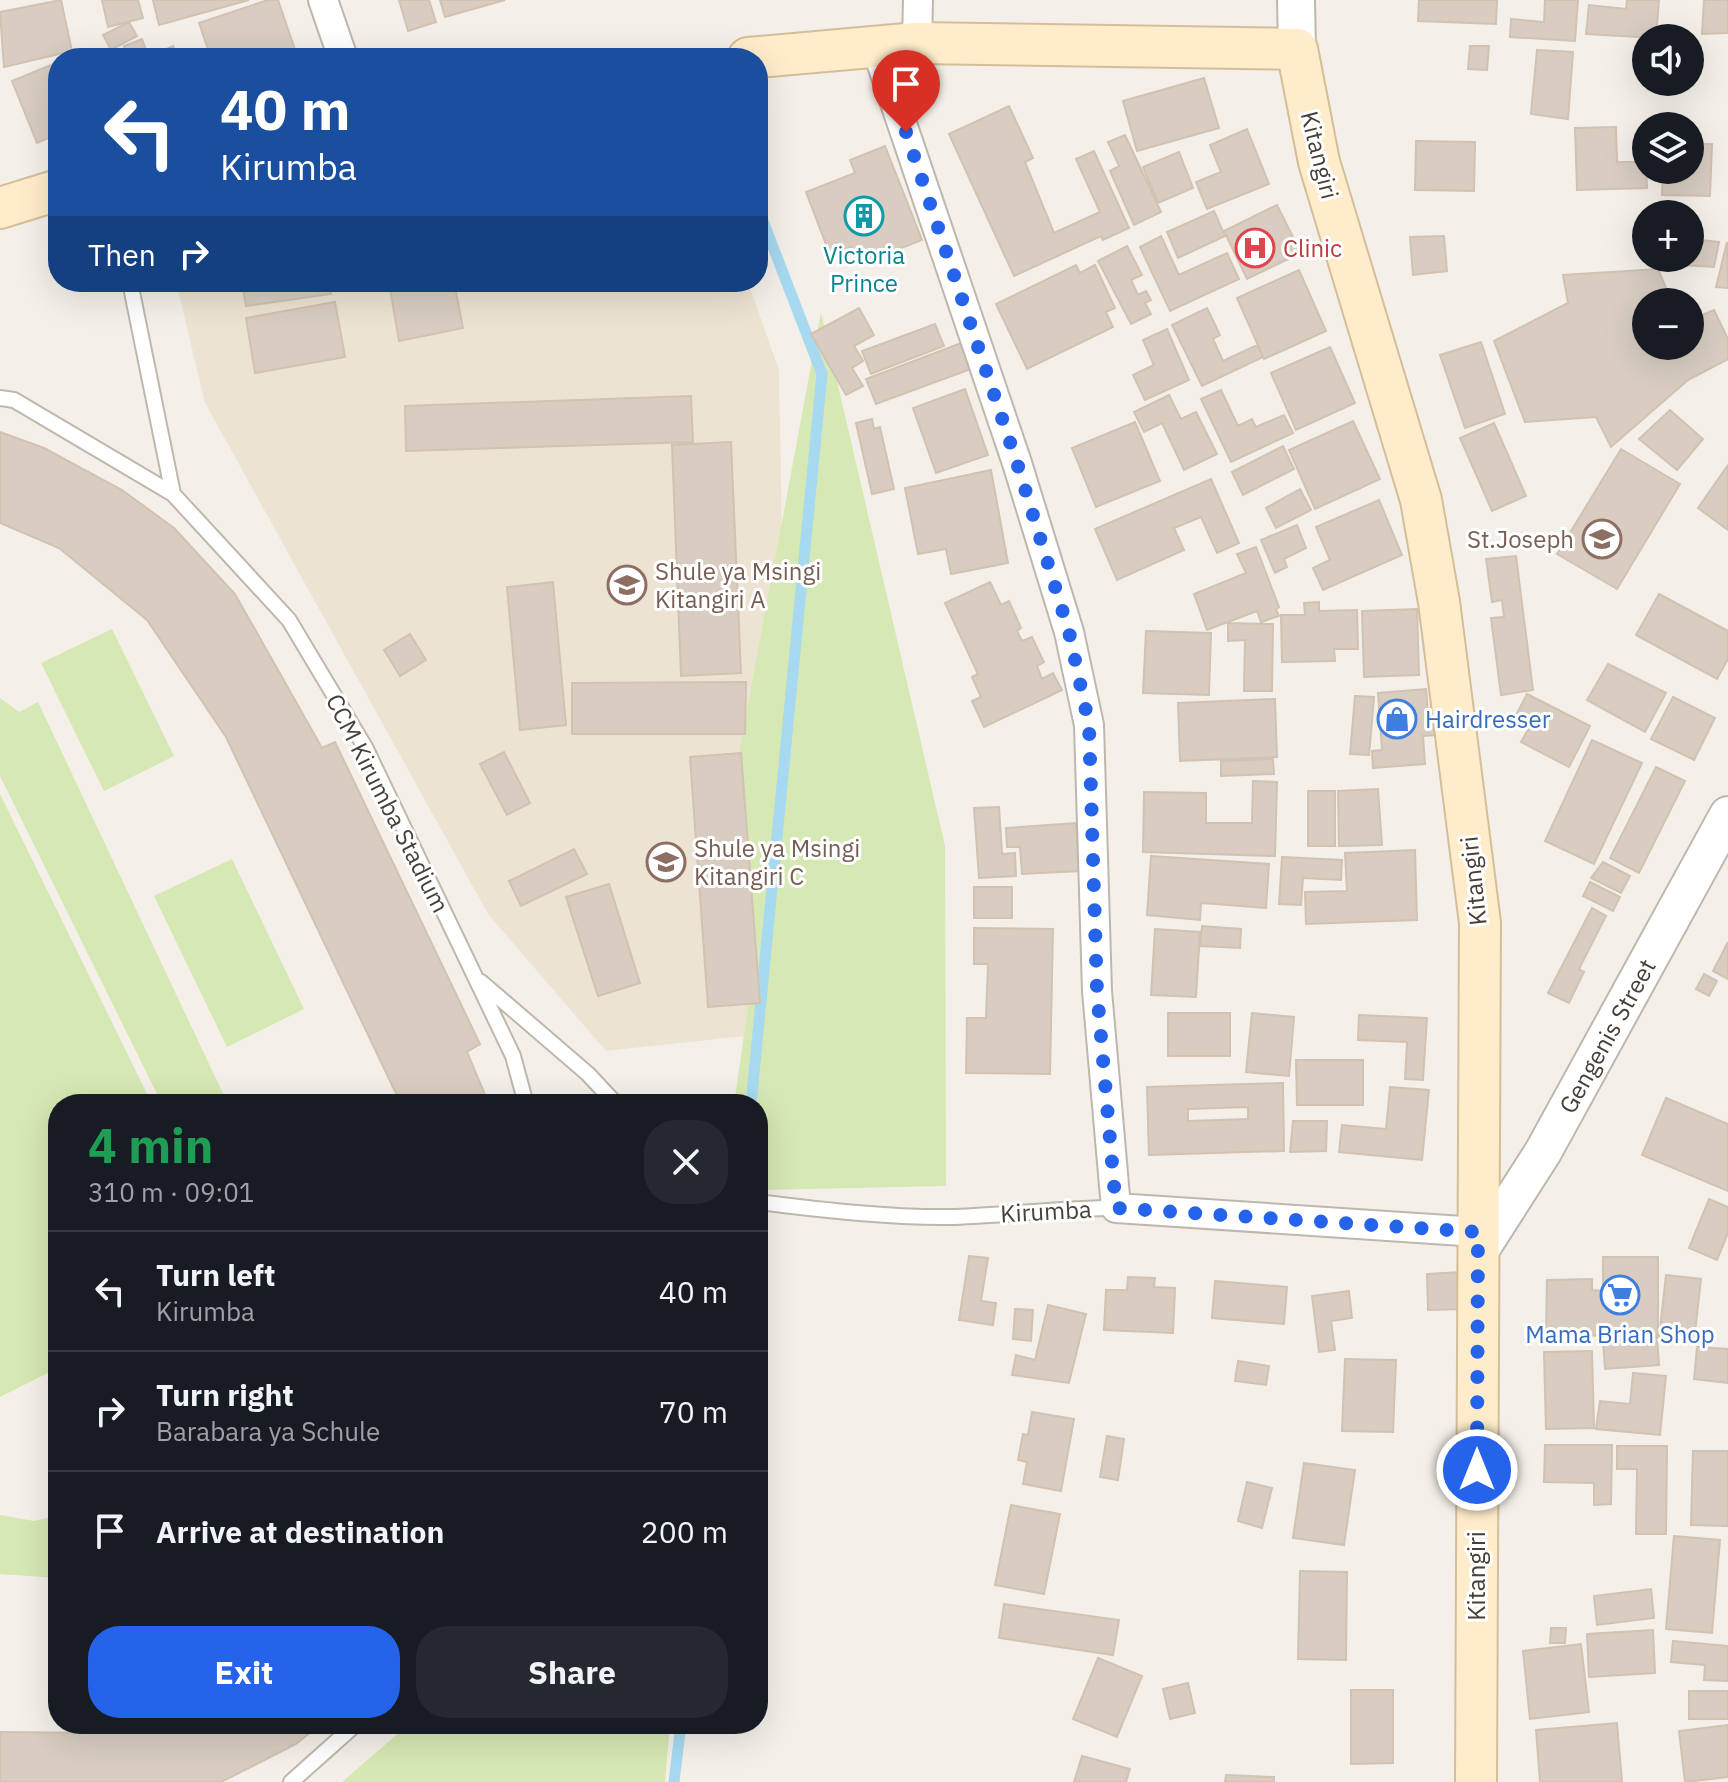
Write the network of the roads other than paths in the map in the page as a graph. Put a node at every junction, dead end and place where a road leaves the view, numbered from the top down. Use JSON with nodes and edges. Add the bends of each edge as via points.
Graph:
{"nodes":[{"id":1,"x":323,"y":0,"type":"edge"},
{"id":2,"x":918,"y":0,"type":"edge"},
{"id":3,"x":1296,"y":0,"type":"edge"},
{"id":4,"x":917,"y":43,"type":"junction"},
{"id":5,"x":875,"y":44,"type":"junction"},
{"id":6,"x":340,"y":48,"type":"edge"},
{"id":7,"x":1297,"y":49,"type":"junction"},
{"id":8,"x":768,"y":56,"type":"edge"},
{"id":9,"x":48,"y":193,"type":"edge"},
{"id":10,"x":0,"y":208,"type":"edge"},
{"id":11,"x":132,"y":292,"type":"edge"},
{"id":12,"x":0,"y":398,"type":"edge"},
{"id":13,"x":173,"y":494,"type":"junction"},
{"id":14,"x":1728,"y":815,"type":"edge"},
{"id":15,"x":474,"y":976,"type":"junction"},
{"id":16,"x":523,"y":1094,"type":"edge"},
{"id":17,"x":607,"y":1094,"type":"edge"},
{"id":18,"x":768,"y":1203,"type":"edge"},
{"id":19,"x":1116,"y":1208,"type":"junction"},
{"id":20,"x":1478,"y":1242,"type":"junction"},
{"id":21,"x":345,"y":1734,"type":"edge"},
{"id":22,"x":291,"y":1782,"type":"edge"},
{"id":23,"x":1476,"y":1782,"type":"edge"}],
"edges":[{"from":1,"to":6,"type":"street"},
{"from":2,"to":4,"type":"street"},
{"from":3,"to":7,"type":"street","name":"Kitangiri"},
{"from":4,"to":5,"type":"main road"},
{"from":4,"to":7,"type":"main road"},
{"from":5,"to":8,"type":"main road"},
{"from":5,"to":19,"type":"street","via":[[1017,463],[1069,632],[1089,725],[1097,991]]},
{"from":7,"to":20,"type":"main road","name":"Kitangiri","via":[[1319,162],[1421,500],[1439,602],[1480,923]]},
{"from":9,"to":10,"type":"main road"},
{"from":11,"to":13,"type":"lane"},
{"from":12,"to":13,"type":"lane","name":"CCM Kirumba Stadium","via":[[14,400]]},
{"from":13,"to":15,"type":"lane","name":"CCM Kirumba Stadium","via":[[289,620],[365,747]]},
{"from":14,"to":20,"type":"street","name":"Gengenis Street","via":[[1543,1152]]},
{"from":15,"to":16,"type":"lane","name":"CCM Kirumba Stadium","via":[[513,1056]]},
{"from":15,"to":17,"type":"lane"},
{"from":18,"to":19,"type":"lane","name":"Kirumba","via":[[955,1217]]},
{"from":19,"to":20,"type":"street","name":"Kirumba"},
{"from":20,"to":23,"type":"main road","name":"Kitangiri"},
{"from":21,"to":22,"type":"lane"}]}
